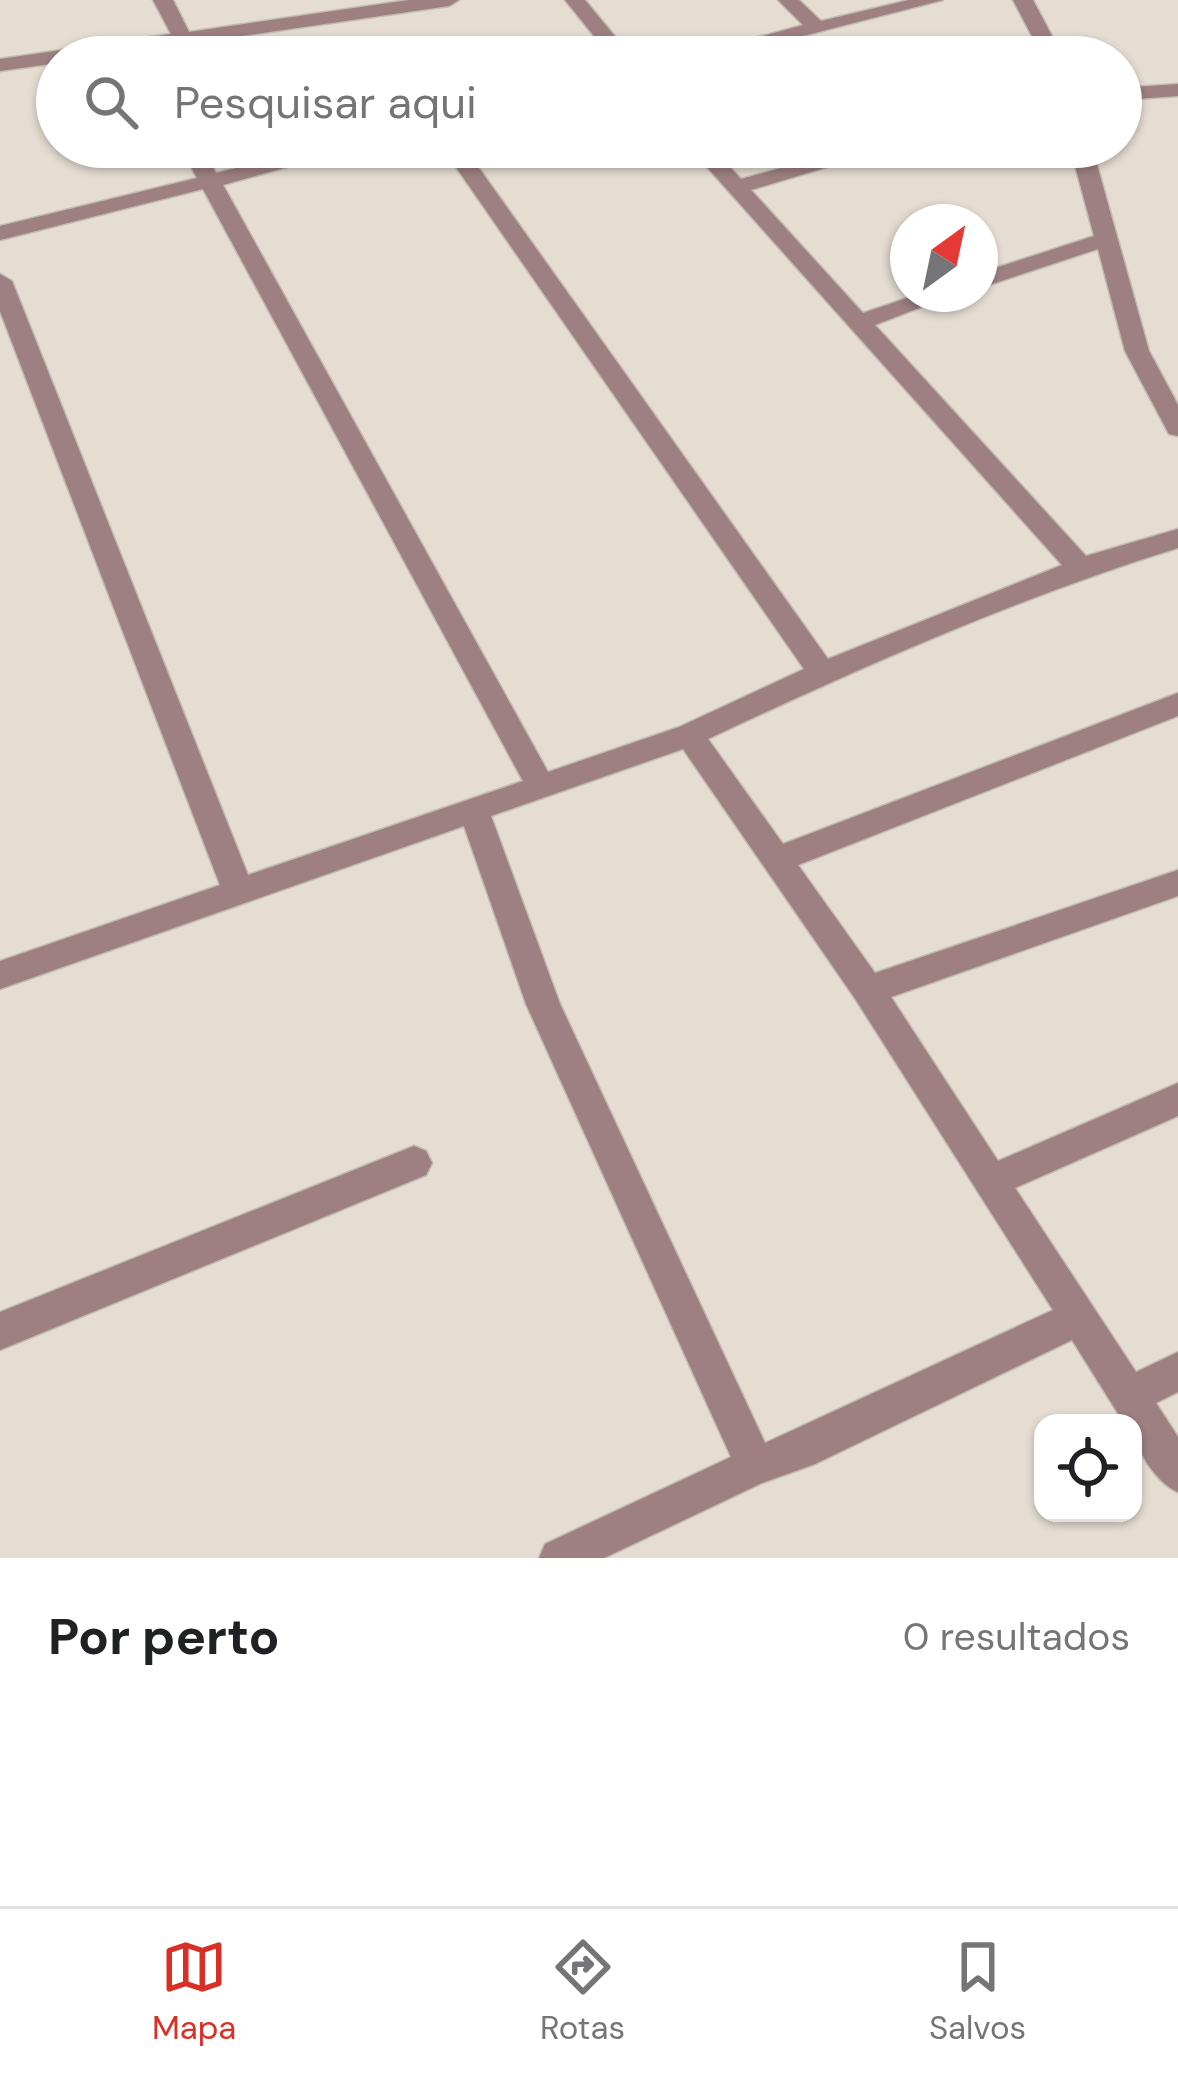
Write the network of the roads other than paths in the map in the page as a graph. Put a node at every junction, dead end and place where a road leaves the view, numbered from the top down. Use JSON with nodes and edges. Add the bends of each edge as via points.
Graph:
{"nodes":[{"id":1,"x":163,"y":0,"type":"edge"},
{"id":2,"x":449,"y":0,"type":"edge"},
{"id":3,"x":575,"y":0,"type":"edge"},
{"id":4,"x":788,"y":0,"type":"edge"},
{"id":5,"x":932,"y":0,"type":"edge"},
{"id":6,"x":1022,"y":0,"type":"edge"},
{"id":7,"x":333,"y":8,"type":"edge"},
{"id":8,"x":815,"y":26,"type":"junction"},
{"id":9,"x":181,"y":36,"type":"edge"},
{"id":10,"x":198,"y":36,"type":"edge"},
{"id":11,"x":605,"y":36,"type":"edge"},
{"id":12,"x":777,"y":36,"type":"edge"},
{"id":13,"x":1042,"y":36,"type":"edge"},
{"id":14,"x":36,"y":61,"type":"edge"},
{"id":15,"x":0,"y":64,"type":"edge"},
{"id":16,"x":1178,"y":90,"type":"edge"},
{"id":17,"x":1142,"y":93,"type":"edge"},
{"id":18,"x":200,"y":168,"type":"edge"},
{"id":19,"x":268,"y":168,"type":"edge"},
{"id":20,"x":468,"y":168,"type":"edge"},
{"id":21,"x":719,"y":168,"type":"edge"},
{"id":22,"x":806,"y":168,"type":"edge"},
{"id":23,"x":1086,"y":168,"type":"edge"},
{"id":24,"x":207,"y":184,"type":"junction"},
{"id":25,"x":736,"y":187,"type":"junction"},
{"id":26,"x":0,"y":233,"type":"edge"},
{"id":27,"x":1103,"y":240,"type":"junction"},
{"id":28,"x":998,"y":275,"type":"edge"},
{"id":29,"x":0,"y":280,"type":"edge"},
{"id":30,"x":890,"y":312,"type":"edge"},
{"id":31,"x":857,"y":323,"type":"junction"},
{"id":32,"x":1178,"y":428,"type":"edge"},
{"id":33,"x":1178,"y":538,"type":"edge"},
{"id":34,"x":1081,"y":568,"type":"junction"},
{"id":35,"x":821,"y":673,"type":"junction"},
{"id":36,"x":1178,"y":704,"type":"edge"},
{"id":37,"x":689,"y":735,"type":"junction"},
{"id":38,"x":541,"y":786,"type":"junction"},
{"id":39,"x":474,"y":810,"type":"junction"},
{"id":40,"x":776,"y":860,"type":"junction"},
{"id":41,"x":1178,"y":883,"type":"edge"},
{"id":42,"x":238,"y":892,"type":"junction"},
{"id":43,"x":0,"y":975,"type":"edge"},
{"id":44,"x":868,"y":990,"type":"junction"},
{"id":45,"x":1178,"y":1099,"type":"edge"},
{"id":46,"x":414,"y":1163,"type":"dead end"},
{"id":47,"x":989,"y":1182,"type":"junction"},
{"id":48,"x":1077,"y":1318,"type":"junction"},
{"id":49,"x":0,"y":1330,"type":"edge"},
{"id":50,"x":1178,"y":1371,"type":"edge"},
{"id":51,"x":1128,"y":1397,"type":"junction"},
{"id":52,"x":755,"y":1466,"type":"junction"},
{"id":53,"x":1178,"y":1472,"type":"edge"},
{"id":54,"x":559,"y":1558,"type":"edge"}],
"edges":[{"from":1,"to":9,"type":"street"},
{"from":2,"to":7,"type":"street"},
{"from":3,"to":11,"type":"street"},
{"from":4,"to":8,"type":"street"},
{"from":5,"to":8,"type":"street"},
{"from":6,"to":13,"type":"street"},
{"from":7,"to":10,"type":"street"},
{"from":8,"to":12,"type":"street"},
{"from":14,"to":15,"type":"street"},
{"from":16,"to":17,"type":"street"},
{"from":18,"to":24,"type":"street"},
{"from":19,"to":24,"type":"street"},
{"from":20,"to":35,"type":"street"},
{"from":21,"to":25,"type":"street"},
{"from":22,"to":25,"type":"street"},
{"from":23,"to":27,"type":"street"},
{"from":24,"to":26,"type":"street"},
{"from":24,"to":38,"type":"street"},
{"from":25,"to":31,"type":"street"},
{"from":27,"to":28,"type":"street"},
{"from":27,"to":32,"type":"street","via":[[1137,351]]},
{"from":29,"to":42,"type":"street"},
{"from":30,"to":31,"type":"street"},
{"from":31,"to":34,"type":"street"},
{"from":33,"to":34,"type":"street"},
{"from":34,"to":35,"type":"street"},
{"from":35,"to":37,"type":"street"},
{"from":36,"to":40,"type":"street"},
{"from":37,"to":38,"type":"street"},
{"from":37,"to":40,"type":"street"},
{"from":38,"to":39,"type":"street"},
{"from":39,"to":42,"type":"street"},
{"from":39,"to":52,"type":"street","via":[[543,1004]]},
{"from":40,"to":44,"type":"street"},
{"from":41,"to":44,"type":"street"},
{"from":42,"to":43,"type":"street"},
{"from":44,"to":47,"type":"street"},
{"from":45,"to":47,"type":"street"},
{"from":46,"to":49,"type":"street"},
{"from":47,"to":48,"type":"street"},
{"from":48,"to":51,"type":"street"},
{"from":48,"to":52,"type":"street"},
{"from":50,"to":51,"type":"street"},
{"from":51,"to":53,"type":"street"},
{"from":52,"to":54,"type":"street"}]}
